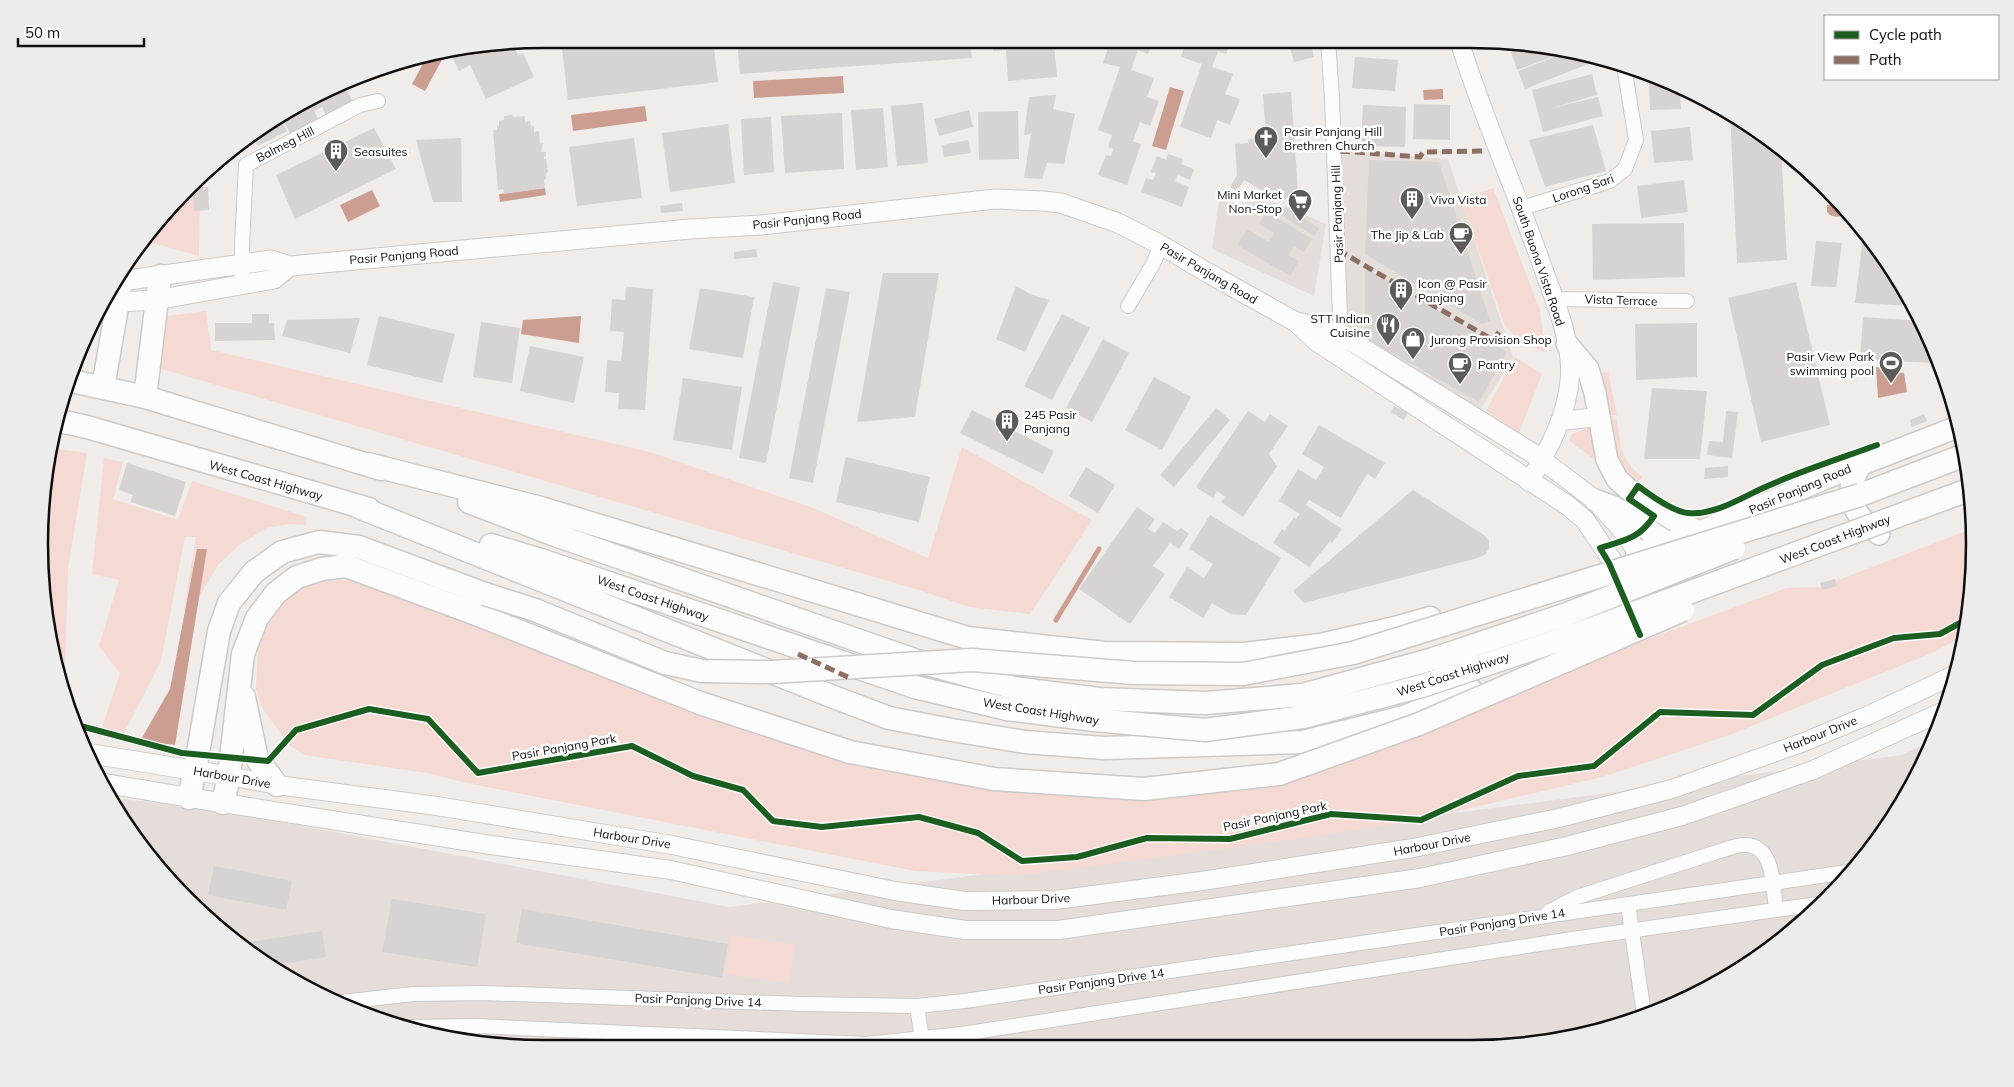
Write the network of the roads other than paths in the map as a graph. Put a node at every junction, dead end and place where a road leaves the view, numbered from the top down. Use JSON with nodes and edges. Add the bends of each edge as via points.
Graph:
{"nodes":[{"id":1,"x":1329,"y":48,"type":"edge"},
{"id":2,"x":1461,"y":48,"type":"edge"},
{"id":3,"x":1625,"y":72,"type":"edge"},
{"id":4,"x":378,"y":101,"type":"dead end"},
{"id":5,"x":1522,"y":208,"type":"junction"},
{"id":6,"x":1161,"y":245,"type":"junction"},
{"id":7,"x":243,"y":265,"type":"junction"},
{"id":8,"x":290,"y":266,"type":"junction"},
{"id":9,"x":160,"y":276,"type":"junction"},
{"id":10,"x":242,"y":284,"type":"junction"},
{"id":11,"x":117,"y":291,"type":"edge"},
{"id":12,"x":116,"y":292,"type":"edge"},
{"id":13,"x":112,"y":298,"type":"edge"},
{"id":14,"x":1554,"y":298,"type":"junction"},
{"id":15,"x":156,"y":300,"type":"junction"},
{"id":16,"x":1687,"y":301,"type":"dead end"},
{"id":17,"x":1128,"y":306,"type":"dead end"},
{"id":18,"x":1296,"y":322,"type":"junction"},
{"id":19,"x":1341,"y":336,"type":"junction"},
{"id":20,"x":1567,"y":344,"type":"junction"},
{"id":21,"x":1340,"y":358,"type":"junction"},
{"id":22,"x":75,"y":382,"type":"edge"},
{"id":23,"x":103,"y":387,"type":"junction"},
{"id":24,"x":145,"y":397,"type":"junction"},
{"id":25,"x":1599,"y":417,"type":"junction"},
{"id":26,"x":1560,"y":421,"type":"junction"},
{"id":27,"x":63,"y":422,"type":"edge"},
{"id":28,"x":1953,"y":429,"type":"edge"},
{"id":29,"x":1959,"y":457,"type":"edge"},
{"id":30,"x":1542,"y":460,"type":"junction"},
{"id":31,"x":368,"y":464,"type":"junction"},
{"id":32,"x":1862,"y":464,"type":"junction"},
{"id":33,"x":1529,"y":482,"type":"junction"},
{"id":34,"x":1963,"y":491,"type":"edge"},
{"id":35,"x":1860,"y":495,"type":"junction"},
{"id":36,"x":1595,"y":500,"type":"junction"},
{"id":37,"x":1964,"y":502,"type":"edge"},
{"id":38,"x":356,"y":506,"type":"junction"},
{"id":39,"x":1874,"y":531,"type":"junction"},
{"id":40,"x":1700,"y":532,"type":"junction"},
{"id":41,"x":1668,"y":543,"type":"junction"},
{"id":42,"x":1639,"y":553,"type":"junction"},
{"id":43,"x":1613,"y":562,"type":"junction"},
{"id":44,"x":1642,"y":597,"type":"junction"},
{"id":45,"x":1673,"y":611,"type":"junction"},
{"id":46,"x":1633,"y":625,"type":"junction"},
{"id":47,"x":1948,"y":678,"type":"edge"},
{"id":48,"x":240,"y":679,"type":"junction"},
{"id":49,"x":1936,"y":715,"type":"edge"},
{"id":50,"x":95,"y":754,"type":"edge"},
{"id":51,"x":195,"y":770,"type":"junction"},
{"id":52,"x":229,"y":776,"type":"junction"},
{"id":53,"x":110,"y":784,"type":"edge"},
{"id":54,"x":277,"y":785,"type":"junction"},
{"id":55,"x":188,"y":798,"type":"junction"},
{"id":56,"x":224,"y":803,"type":"junction"},
{"id":57,"x":1842,"y":872,"type":"edge"},
{"id":58,"x":1772,"y":882,"type":"junction"},
{"id":59,"x":1628,"y":904,"type":"junction"},
{"id":60,"x":1809,"y":905,"type":"edge"},
{"id":61,"x":1776,"y":910,"type":"junction"},
{"id":62,"x":1536,"y":918,"type":"junction"},
{"id":63,"x":1632,"y":931,"type":"junction"},
{"id":64,"x":352,"y":1001,"type":"edge"},
{"id":65,"x":917,"y":1006,"type":"junction"},
{"id":66,"x":1643,"y":1008,"type":"edge"},
{"id":67,"x":432,"y":1027,"type":"edge"},
{"id":68,"x":780,"y":1040,"type":"edge"},
{"id":69,"x":922,"y":1040,"type":"edge"},
{"id":70,"x":932,"y":1040,"type":"edge"}],
"edges":[{"from":1,"to":19,"type":"street","name":"Pasir Panjang Hill"},
{"from":2,"to":5,"type":"street","name":"South Buona Vista Road"},
{"from":3,"to":5,"type":"street","name":"Lorong Sari","via":[[1636,140],[1626,169],[1610,181]]},
{"from":4,"to":7,"type":"street","name":"Balmeg Hill","via":[[360,105],[246,164]]},
{"from":5,"to":14,"type":"street","name":"South Buona Vista Road"},
{"from":6,"to":8,"type":"main road","name":"Pasir Panjang Road","via":[[1118,223],[1061,203],[995,199],[761,225]]},
{"from":6,"to":17,"type":"street"},
{"from":6,"to":18,"type":"main road","name":"Pasir Panjang Road"},
{"from":7,"to":8,"type":"main road","name":"Pasir Panjang Road","via":[[271,260]]},
{"from":7,"to":9,"type":"main road","name":"Pasir Panjang Road"},
{"from":7,"to":10,"type":"street","name":"Balmeg Hill"},
{"from":8,"to":10,"type":"main road","name":"Pasir Panjang Road","via":[[274,279]]},
{"from":9,"to":11,"type":"main road","name":"Pasir Panjang Road"},
{"from":9,"to":15,"type":"highway"},
{"from":10,"to":15,"type":"main road","name":"Pasir Panjang Road"},
{"from":12,"to":15,"type":"main road","name":"Pasir Panjang Road"},
{"from":13,"to":23,"type":"highway"},
{"from":14,"to":16,"type":"street","name":"Vista Terrace"},
{"from":14,"to":20,"type":"street","name":"South Buona Vista Road"},
{"from":15,"to":24,"type":"highway"},
{"from":18,"to":19,"type":"main road","name":"Pasir Panjang Road","via":[[1324,328]]},
{"from":18,"to":21,"type":"main road","name":"Pasir Panjang Road"},
{"from":19,"to":21,"type":"street","name":"Pasir Panjang Hill"},
{"from":19,"to":30,"type":"main road","name":"Pasir Panjang Road"},
{"from":20,"to":25,"type":"main road","via":[[1588,369]]},
{"from":20,"to":26,"type":"street","name":"South Buona Vista Road","via":[[1570,376]]},
{"from":21,"to":33,"type":"main road","name":"Pasir Panjang Road"},
{"from":22,"to":23,"type":"highway","name":"West Coast Highway"},
{"from":23,"to":24,"type":"highway","name":"West Coast Highway"},
{"from":24,"to":31,"type":"highway","name":"West Coast Highway"},
{"from":25,"to":26,"type":"street"},
{"from":25,"to":40,"type":"main road","via":[[1607,460],[1623,486],[1672,519]]},
{"from":26,"to":30,"type":"street","name":"South Buona Vista Road"},
{"from":27,"to":38,"type":"highway","name":"West Coast Highway"},
{"from":28,"to":32,"type":"main road","name":"Pasir Panjang Road"},
{"from":29,"to":35,"type":"highway","name":"West Coast Highway"},
{"from":30,"to":33,"type":"street","name":"South Buona Vista Road"},
{"from":30,"to":36,"type":"main road","name":"Pasir Panjang Road"},
{"from":31,"to":35,"type":"highway","name":"West Coast Highway","bridge":true,"via":[[555,535],[922,663],[1014,688],[1098,699],[1206,704],[1302,696],[1432,659],[1567,614]]},
{"from":31,"to":43,"type":"highway","via":[[541,508],[968,638],[1105,653],[1244,654],[1320,644],[1395,628],[1538,588]]},
{"from":32,"to":39,"type":"main road","via":[[1853,476],[1850,492],[1853,508]]},
{"from":32,"to":40,"type":"main road","name":"Pasir Panjang Road"},
{"from":33,"to":43,"type":"main road","name":"Pasir Panjang Road","via":[[1585,520]]},
{"from":34,"to":39,"type":"highway","name":"West Coast Highway","bridge":true},
{"from":35,"to":51,"type":"highway","bridge":true,"via":[[1353,653],[1243,674],[1134,673],[972,660],[772,672],[702,671],[665,663],[535,610],[359,547],[319,542],[282,552],[254,572],[230,603],[219,631]]},
{"from":36,"to":41,"type":"main road","via":[[1614,508]]},
{"from":36,"to":42,"type":"main road","name":"Pasir Panjang Road"},
{"from":37,"to":39,"type":"main road"},
{"from":38,"to":39,"type":"highway","name":"West Coast Highway","bridge":true,"via":[[541,560],[915,687],[1007,709],[1205,730],[1303,717],[1422,686]]},
{"from":38,"to":46,"type":"highway","via":[[889,718],[1025,742],[1104,748],[1303,742],[1404,717]]},
{"from":39,"to":45,"type":"main road"},
{"from":39,"to":48,"type":"highway","bridge":true,"via":[[1420,724],[1279,774],[1144,789],[994,779],[850,752],[700,703],[346,566],[297,577],[276,593],[257,618],[243,654]]},
{"from":40,"to":41,"type":"main road","name":"Pasir Panjang Road"},
{"from":41,"to":42,"type":"main road","name":"Pasir Panjang Road"},
{"from":42,"to":43,"type":"main road","name":"Pasir Panjang Road"},
{"from":42,"to":44,"type":"main road"},
{"from":43,"to":44,"type":"main road","name":"Pasir Panjang Road"},
{"from":44,"to":45,"type":"main road","name":"Pasir Panjang Road"},
{"from":44,"to":46,"type":"main road"},
{"from":45,"to":46,"type":"main road"},
{"from":47,"to":54,"type":"street","name":"Harbour Drive","via":[[1804,742],[1672,789],[1559,818],[1413,848],[1055,900],[965,902],[895,891],[672,845],[437,806]]},
{"from":48,"to":52,"type":"highway"},
{"from":48,"to":54,"type":"highway","via":[[257,760]]},
{"from":49,"to":56,"type":"street","name":"Harbour Drive","via":[[1813,770],[1682,816],[1567,846],[1420,878],[1059,930],[965,930],[891,919],[671,870]]},
{"from":50,"to":51,"type":"main road","name":"Harbour Drive"},
{"from":51,"to":52,"type":"main road","name":"Harbour Drive"},
{"from":51,"to":55,"type":"highway"},
{"from":52,"to":54,"type":"street","name":"Harbour Drive"},
{"from":52,"to":56,"type":"highway"},
{"from":53,"to":55,"type":"main road","name":"Harbour Drive"},
{"from":55,"to":56,"type":"main road","name":"Harbour Drive"},
{"from":57,"to":58,"type":"street","name":"Pasir Panjang Drive 14"},
{"from":58,"to":59,"type":"street","name":"Pasir Panjang Drive 14"},
{"from":58,"to":61,"type":"street"},
{"from":58,"to":62,"type":"street","via":[[1768,860],[1760,849],[1746,845],[1577,897]]},
{"from":59,"to":62,"type":"street","name":"Pasir Panjang Drive 14"},
{"from":59,"to":63,"type":"street"},
{"from":60,"to":61,"type":"street"},
{"from":61,"to":63,"type":"street"},
{"from":62,"to":65,"type":"street","name":"Pasir Panjang Drive 14"},
{"from":63,"to":66,"type":"street"},
{"from":63,"to":70,"type":"street"},
{"from":64,"to":65,"type":"street","name":"Pasir Panjang Drive 14","via":[[413,994],[483,993]]},
{"from":65,"to":69,"type":"street"},
{"from":67,"to":68,"type":"street"}]}
